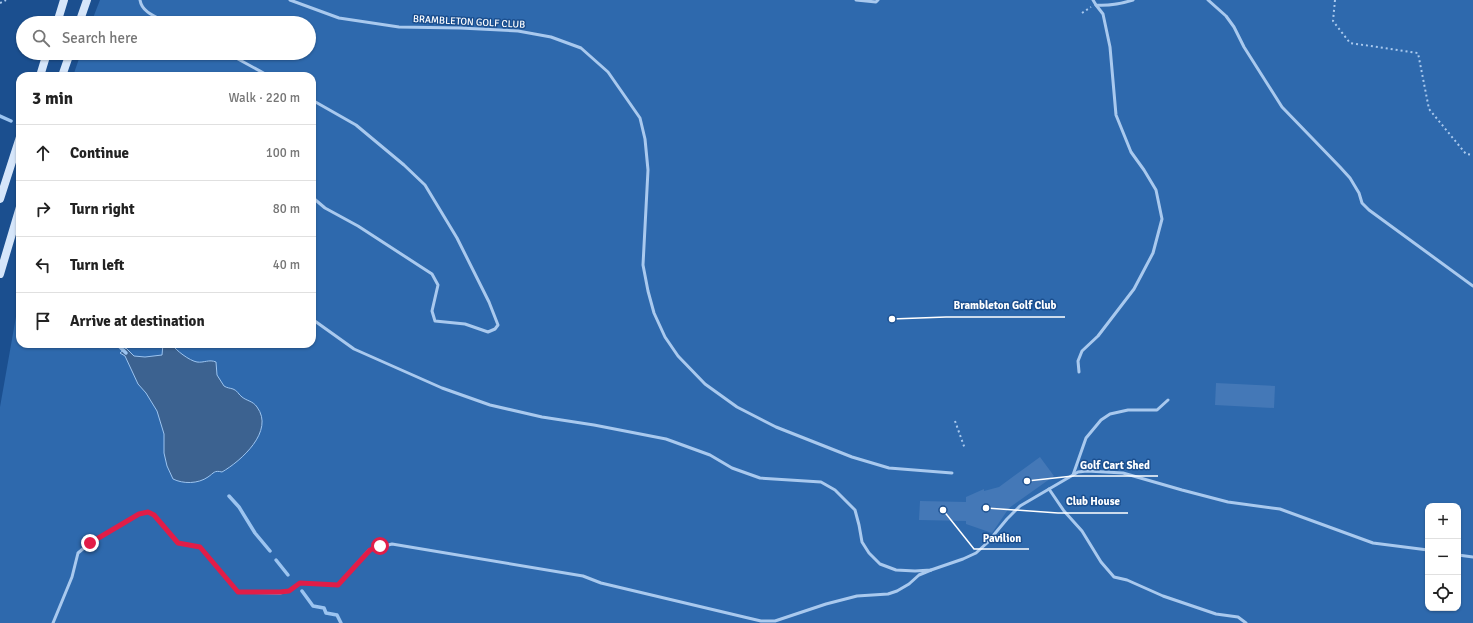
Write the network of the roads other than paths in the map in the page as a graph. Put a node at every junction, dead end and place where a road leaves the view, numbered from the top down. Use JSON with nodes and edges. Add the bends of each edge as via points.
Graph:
{"nodes":[{"id":1,"x":64,"y":0,"type":"edge"},
{"id":2,"x":87,"y":0,"type":"edge"},
{"id":3,"x":140,"y":0,"type":"edge"},
{"id":4,"x":290,"y":0,"type":"edge"},
{"id":5,"x":856,"y":0,"type":"edge"},
{"id":6,"x":878,"y":0,"type":"edge"},
{"id":7,"x":1093,"y":0,"type":"edge"},
{"id":8,"x":1133,"y":0,"type":"edge"},
{"id":9,"x":1208,"y":0,"type":"edge"},
{"id":10,"x":1096,"y":5,"type":"junction"},
{"id":11,"x":59,"y":16,"type":"edge"},
{"id":12,"x":81,"y":16,"type":"edge"},
{"id":13,"x":155,"y":16,"type":"edge"},
{"id":14,"x":45,"y":60,"type":"edge"},
{"id":15,"x":68,"y":60,"type":"edge"},
{"id":16,"x":240,"y":60,"type":"edge"},
{"id":17,"x":41,"y":72,"type":"edge"},
{"id":18,"x":63,"y":72,"type":"edge"},
{"id":19,"x":262,"y":72,"type":"edge"},
{"id":20,"x":316,"y":102,"type":"edge"},
{"id":21,"x":16,"y":149,"type":"edge"},
{"id":22,"x":0,"y":199,"type":"edge"},
{"id":23,"x":316,"y":200,"type":"edge"},
{"id":24,"x":16,"y":220,"type":"edge"},
{"id":25,"x":0,"y":274,"type":"edge"},
{"id":26,"x":1473,"y":286,"type":"edge"},
{"id":27,"x":316,"y":322,"type":"edge"},
{"id":28,"x":1079,"y":372,"type":"dead end"},
{"id":29,"x":1168,"y":400,"type":"dead end"},
{"id":30,"x":952,"y":473,"type":"dead end"},
{"id":31,"x":1073,"y":475,"type":"junction"},
{"id":32,"x":1049,"y":489,"type":"junction"},
{"id":33,"x":1425,"y":550,"type":"edge"},
{"id":34,"x":1461,"y":555,"type":"edge"},
{"id":35,"x":1473,"y":557,"type":"edge"},
{"id":36,"x":931,"y":570,"type":"junction"},
{"id":37,"x":53,"y":623,"type":"edge"},
{"id":38,"x":1246,"y":623,"type":"edge"}],
"edges":[{"from":1,"to":11,"type":"main road"},
{"from":2,"to":12,"type":"main road"},
{"from":3,"to":13,"type":"lane","via":[[144,10]]},
{"from":4,"to":30,"type":"lane","name":"BRAMBLETON GOLF CLUB","via":[[338,18],[398,26],[518,31],[550,37],[581,48],[608,72],[640,118],[648,170],[644,265],[648,292],[654,313],[678,356],[705,384],[737,407],[776,427],[852,457],[890,468]]},
{"from":5,"to":6,"type":"lane"},
{"from":7,"to":10,"type":"lane"},
{"from":8,"to":10,"type":"lane","via":[[1119,5]]},
{"from":9,"to":26,"type":"lane","via":[[1234,27],[1282,107],[1350,178],[1362,203]]},
{"from":10,"to":28,"type":"lane","via":[[1103,14],[1110,47],[1116,115],[1131,152],[1156,190],[1162,219],[1153,253],[1134,289],[1098,336],[1082,352],[1078,361]]},
{"from":14,"to":17,"type":"main road"},
{"from":15,"to":18,"type":"main road"},
{"from":16,"to":19,"type":"lane"},
{"from":20,"to":23,"type":"lane","via":[[356,125],[425,185],[457,238],[498,325],[488,332],[465,324],[435,321],[432,311],[438,285],[432,274]]},
{"from":21,"to":22,"type":"main road"},
{"from":24,"to":25,"type":"main road"},
{"from":27,"to":36,"type":"lane","via":[[354,349],[442,388],[490,405],[666,439],[710,455],[732,468],[760,478],[821,482],[835,490],[855,510],[862,542],[880,564],[896,570]]},
{"from":29,"to":31,"type":"lane","via":[[1157,410],[1128,410],[1110,414],[1101,420],[1086,438]]},
{"from":31,"to":32,"type":"lane"},
{"from":31,"to":33,"type":"lane","via":[[1087,471],[1123,473],[1228,502],[1280,509],[1373,543]]},
{"from":32,"to":36,"type":"lane","via":[[1020,506],[976,553]]},
{"from":32,"to":38,"type":"lane","via":[[1114,577],[1216,614],[1238,617]]},
{"from":34,"to":35,"type":"lane"},
{"from":36,"to":37,"type":"lane","via":[[919,575],[897,592],[857,596],[775,621],[761,621],[601,583],[583,576],[392,544],[370,550],[338,585],[300,583],[289,591],[238,592],[200,547],[178,543],[154,515],[148,512],[139,514],[78,553],[72,577]]}]}
